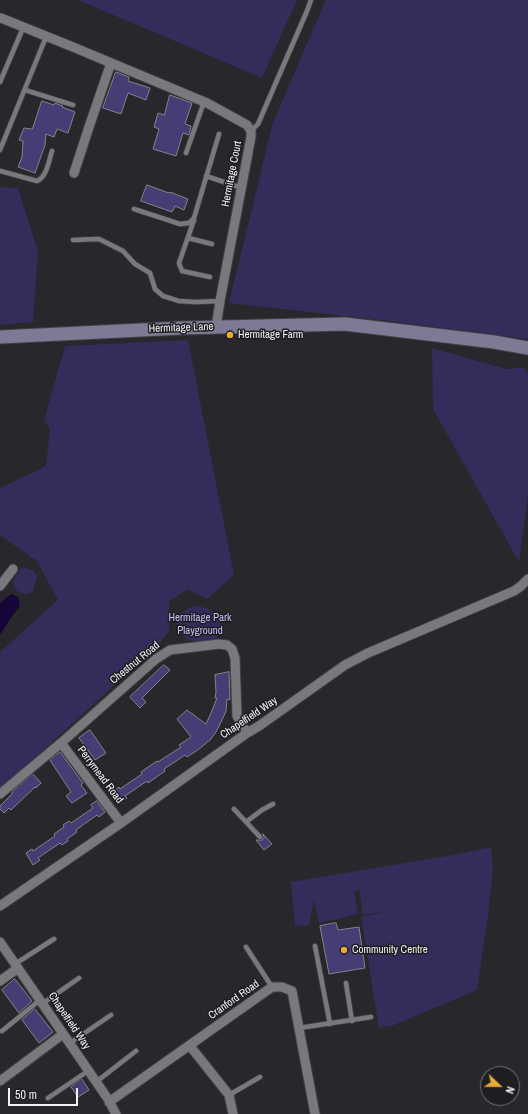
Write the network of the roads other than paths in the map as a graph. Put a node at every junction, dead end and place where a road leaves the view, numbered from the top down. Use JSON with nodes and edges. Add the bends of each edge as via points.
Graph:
{"nodes":[{"id":1,"x":311,"y":0,"type":"edge"},
{"id":2,"x":1,"y":18,"type":"edge"},
{"id":3,"x":23,"y":28,"type":"junction"},
{"id":4,"x":46,"y":37,"type":"junction"},
{"id":5,"x":111,"y":63,"type":"junction"},
{"id":6,"x":0,"y":82,"type":"edge"},
{"id":7,"x":24,"y":90,"type":"junction"},
{"id":8,"x":204,"y":102,"type":"junction"},
{"id":9,"x":73,"y":104,"type":"dead end"},
{"id":10,"x":251,"y":131,"type":"junction"},
{"id":11,"x":219,"y":134,"type":"dead end"},
{"id":12,"x":0,"y":150,"type":"edge"},
{"id":13,"x":52,"y":150,"type":"dead end"},
{"id":14,"x":186,"y":153,"type":"dead end"},
{"id":15,"x":0,"y":171,"type":"edge"},
{"id":16,"x":74,"y":173,"type":"dead end"},
{"id":17,"x":206,"y":176,"type":"junction"},
{"id":18,"x":242,"y":188,"type":"junction"},
{"id":19,"x":134,"y":209,"type":"dead end"},
{"id":20,"x":194,"y":218,"type":"junction"},
{"id":21,"x":188,"y":238,"type":"junction"},
{"id":22,"x":73,"y":240,"type":"dead end"},
{"id":23,"x":212,"y":244,"type":"dead end"},
{"id":24,"x":210,"y":277,"type":"dead end"},
{"id":25,"x":220,"y":301,"type":"junction"},
{"id":26,"x":216,"y":327,"type":"junction"},
{"id":27,"x":0,"y":337,"type":"edge"},
{"id":28,"x":528,"y":348,"type":"edge"},
{"id":29,"x":13,"y":569,"type":"dead end"},
{"id":30,"x":528,"y":579,"type":"edge"},
{"id":31,"x":0,"y":586,"type":"edge"},
{"id":32,"x":247,"y":733,"type":"junction"},
{"id":33,"x":61,"y":743,"type":"junction"},
{"id":34,"x":0,"y":794,"type":"edge"},
{"id":35,"x":273,"y":804,"type":"dead end"},
{"id":36,"x":234,"y":809,"type":"dead end"},
{"id":37,"x":246,"y":822,"type":"junction"},
{"id":38,"x":121,"y":823,"type":"junction"},
{"id":39,"x":260,"y":837,"type":"dead end"},
{"id":40,"x":0,"y":906,"type":"edge"},
{"id":41,"x":54,"y":939,"type":"dead end"},
{"id":42,"x":0,"y":942,"type":"edge"},
{"id":43,"x":315,"y":946,"type":"dead end"},
{"id":44,"x":246,"y":947,"type":"dead end"},
{"id":45,"x":17,"y":966,"type":"junction"},
{"id":46,"x":79,"y":978,"type":"dead end"},
{"id":47,"x":0,"y":981,"type":"edge"},
{"id":48,"x":346,"y":982,"type":"dead end"},
{"id":49,"x":272,"y":988,"type":"junction"},
{"id":50,"x":41,"y":1002,"type":"junction"},
{"id":51,"x":111,"y":1015,"type":"dead end"},
{"id":52,"x":371,"y":1018,"type":"dead end"},
{"id":53,"x":352,"y":1021,"type":"junction"},
{"id":54,"x":330,"y":1024,"type":"junction"},
{"id":55,"x":299,"y":1028,"type":"junction"},
{"id":56,"x":2,"y":1031,"type":"dead end"},
{"id":57,"x":63,"y":1034,"type":"junction"},
{"id":58,"x":70,"y":1044,"type":"junction"},
{"id":59,"x":190,"y":1046,"type":"junction"},
{"id":60,"x":136,"y":1051,"type":"dead end"},
{"id":61,"x":88,"y":1071,"type":"junction"},
{"id":62,"x":260,"y":1077,"type":"dead end"},
{"id":63,"x":0,"y":1081,"type":"edge"},
{"id":64,"x":96,"y":1082,"type":"junction"},
{"id":65,"x":229,"y":1094,"type":"junction"},
{"id":66,"x":48,"y":1098,"type":"dead end"},
{"id":67,"x":110,"y":1102,"type":"junction"},
{"id":68,"x":116,"y":1114,"type":"edge"},
{"id":69,"x":233,"y":1114,"type":"edge"},
{"id":70,"x":315,"y":1114,"type":"edge"}],
"edges":[{"from":1,"to":10,"type":"lane","via":[[258,124]]},
{"from":2,"to":3,"type":"street","name":"Hermitage Court"},
{"from":3,"to":4,"type":"street","name":"Hermitage Court"},
{"from":3,"to":6,"type":"lane"},
{"from":4,"to":5,"type":"street","name":"Hermitage Court"},
{"from":4,"to":7,"type":"lane"},
{"from":5,"to":8,"type":"street","name":"Hermitage Court"},
{"from":5,"to":16,"type":"street"},
{"from":7,"to":9,"type":"lane"},
{"from":7,"to":12,"type":"lane"},
{"from":8,"to":10,"type":"street","name":"Hermitage Court","via":[[247,125]]},
{"from":8,"to":14,"type":"lane"},
{"from":10,"to":18,"type":"street","name":"Hermitage Court"},
{"from":11,"to":17,"type":"lane"},
{"from":13,"to":15,"type":"lane","via":[[41,180]]},
{"from":17,"to":18,"type":"lane"},
{"from":17,"to":20,"type":"lane"},
{"from":18,"to":25,"type":"street","name":"Hermitage Court"},
{"from":19,"to":20,"type":"lane","via":[[180,224],[189,223]]},
{"from":20,"to":21,"type":"lane"},
{"from":21,"to":23,"type":"lane"},
{"from":21,"to":24,"type":"lane","via":[[179,264],[182,271]]},
{"from":22,"to":25,"type":"lane","via":[[99,239],[124,251],[135,264],[150,273],[155,289],[164,296],[179,301]]},
{"from":25,"to":26,"type":"street","name":"Hermitage Court"},
{"from":26,"to":27,"type":"main road","name":"Hermitage Lane"},
{"from":26,"to":28,"type":"main road","name":"Hermitage Lane","via":[[345,324]]},
{"from":29,"to":31,"type":"street"},
{"from":30,"to":32,"type":"street","name":"Chapelfield Way","via":[[514,591],[346,665]]},
{"from":32,"to":33,"type":"street","name":"Chestnut Road","via":[[237,716],[234,653],[227,645],[219,644],[170,650],[156,658]]},
{"from":32,"to":38,"type":"street","name":"Chapelfield Way"},
{"from":33,"to":34,"type":"street","name":"Chestnut Road"},
{"from":33,"to":38,"type":"street","name":"Perrymead Road"},
{"from":35,"to":37,"type":"lane"},
{"from":36,"to":37,"type":"lane"},
{"from":37,"to":39,"type":"lane"},
{"from":38,"to":40,"type":"street","name":"Chapelfield Way"},
{"from":41,"to":45,"type":"lane"},
{"from":42,"to":45,"type":"street","name":"Chapelfield Way"},
{"from":43,"to":54,"type":"lane"},
{"from":44,"to":49,"type":"lane"},
{"from":45,"to":47,"type":"street"},
{"from":45,"to":50,"type":"street","name":"Chapelfield Way"},
{"from":46,"to":50,"type":"lane"},
{"from":48,"to":53,"type":"lane"},
{"from":49,"to":55,"type":"street","name":"Cranford Road","via":[[282,987],[292,991]]},
{"from":49,"to":59,"type":"street","name":"Cranford Road"},
{"from":50,"to":56,"type":"lane"},
{"from":50,"to":57,"type":"street","name":"Chapelfield Way"},
{"from":51,"to":58,"type":"lane"},
{"from":52,"to":53,"type":"lane"},
{"from":53,"to":54,"type":"lane"},
{"from":54,"to":55,"type":"lane"},
{"from":55,"to":70,"type":"street","name":"Cranford Road"},
{"from":57,"to":58,"type":"street","name":"Chapelfield Way"},
{"from":57,"to":63,"type":"street"},
{"from":58,"to":61,"type":"street","name":"Chapelfield Way"},
{"from":59,"to":65,"type":"street"},
{"from":59,"to":67,"type":"street","name":"Cranford Road"},
{"from":60,"to":64,"type":"lane"},
{"from":61,"to":64,"type":"street","name":"Chapelfield Way"},
{"from":61,"to":66,"type":"lane"},
{"from":62,"to":65,"type":"lane"},
{"from":64,"to":67,"type":"street","name":"Chapelfield Way"},
{"from":65,"to":69,"type":"street"},
{"from":67,"to":68,"type":"street","name":"Chapelfield Way"}]}
